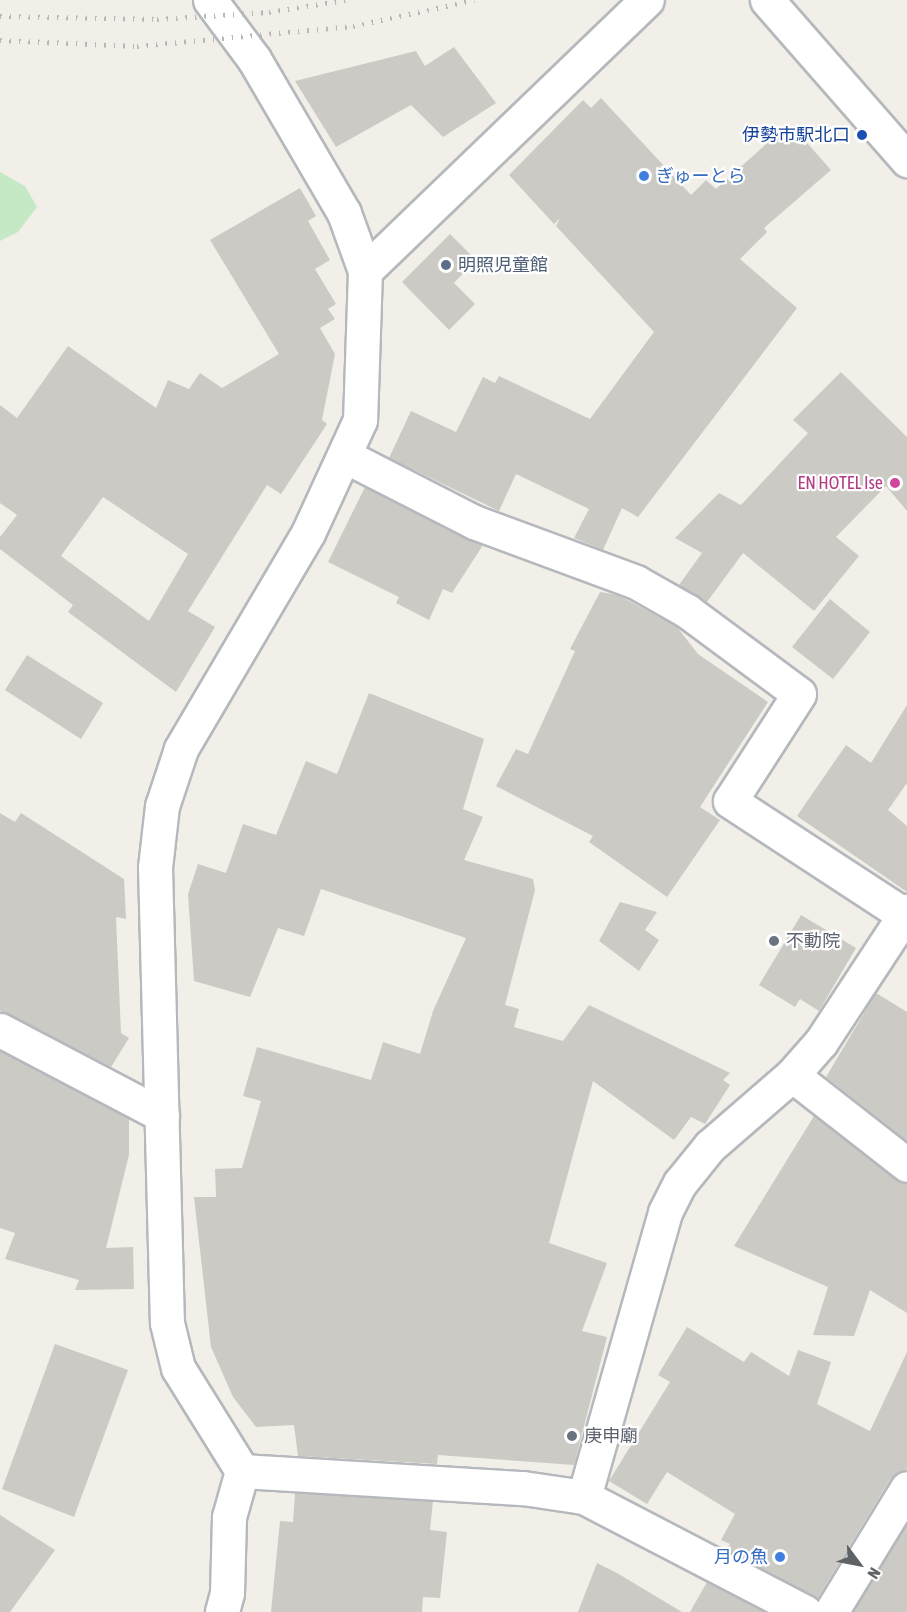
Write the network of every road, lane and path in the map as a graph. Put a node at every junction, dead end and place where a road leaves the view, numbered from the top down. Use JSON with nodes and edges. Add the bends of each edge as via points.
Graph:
{"nodes":[{"id":1,"x":210,"y":0,"type":"edge"},
{"id":2,"x":647,"y":0,"type":"edge"},
{"id":3,"x":767,"y":0,"type":"edge"},
{"id":4,"x":907,"y":160,"type":"edge"},
{"id":5,"x":365,"y":271,"type":"junction"},
{"id":6,"x":347,"y":457,"type":"junction"},
{"id":7,"x":905,"y":913,"type":"edge"},
{"id":8,"x":0,"y":1030,"type":"edge"},
{"id":9,"x":792,"y":1075,"type":"junction"},
{"id":10,"x":162,"y":1115,"type":"junction"},
{"id":11,"x":907,"y":1165,"type":"edge"},
{"id":12,"x":242,"y":1471,"type":"junction"},
{"id":13,"x":907,"y":1488,"type":"edge"},
{"id":14,"x":584,"y":1497,"type":"junction"},
{"id":15,"x":222,"y":1612,"type":"edge"},
{"id":16,"x":805,"y":1612,"type":"edge"},
{"id":17,"x":831,"y":1612,"type":"edge"}],
"edges":[{"from":1,"to":5,"type":"street","via":[[254,59],[344,213]]},
{"from":2,"to":5,"type":"street"},
{"from":3,"to":4,"type":"street"},
{"from":5,"to":6,"type":"street","via":[[365,389]]},
{"from":6,"to":7,"type":"street","via":[[474,522],[636,582],[687,611],[799,694],[730,801]]},
{"from":6,"to":10,"type":"street","via":[[181,749],[162,806],[155,867]]},
{"from":7,"to":9,"type":"street","via":[[821,1042]]},
{"from":8,"to":10,"type":"street"},
{"from":9,"to":11,"type":"street"},
{"from":9,"to":14,"type":"street","via":[[699,1157],[665,1212]]},
{"from":10,"to":12,"type":"street","via":[[167,1323],[178,1368]]},
{"from":12,"to":14,"type":"street","via":[[523,1488]]},
{"from":12,"to":15,"type":"street","via":[[229,1517]]},
{"from":13,"to":17,"type":"street"},
{"from":14,"to":16,"type":"street"}]}
